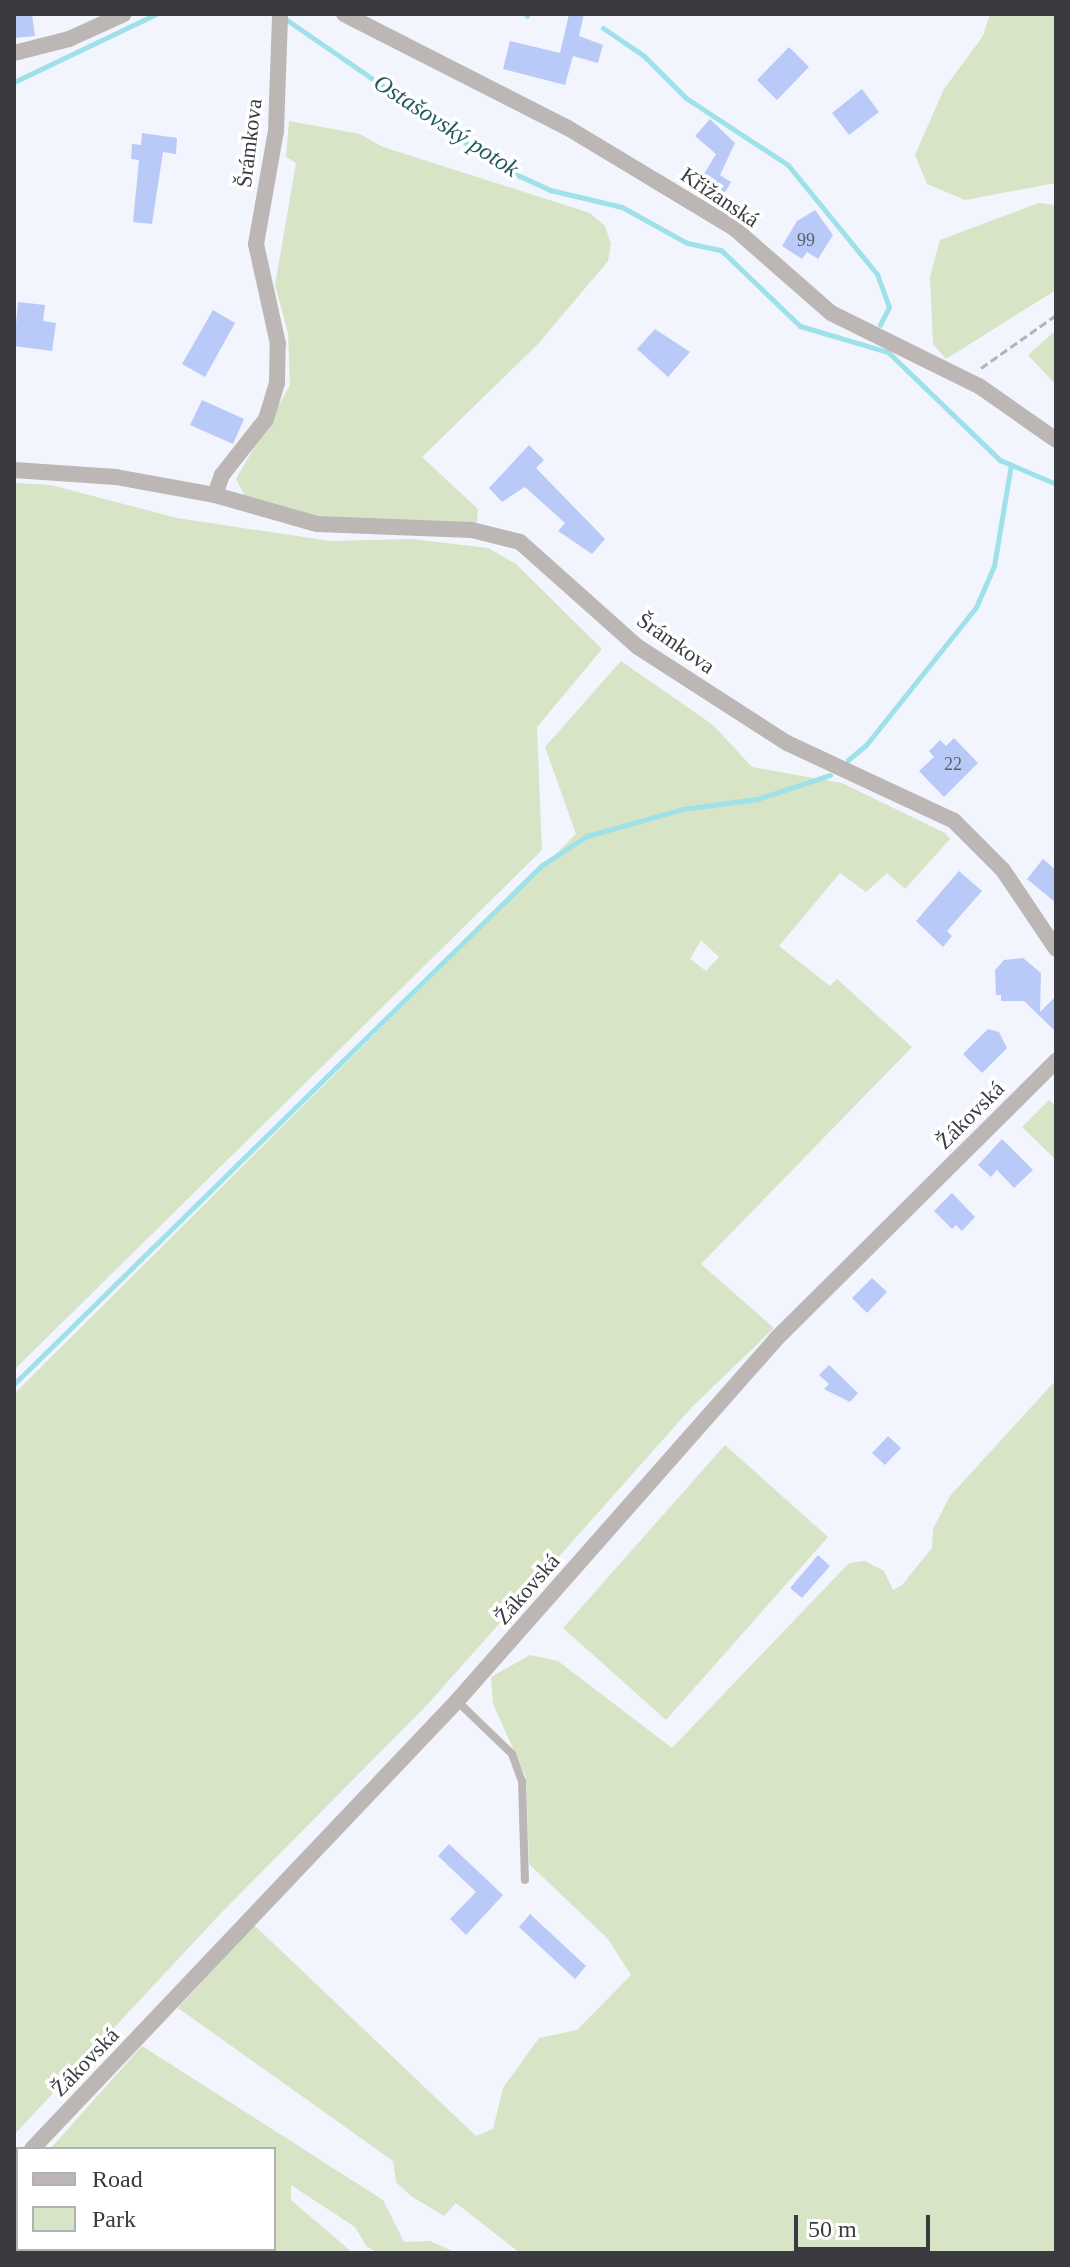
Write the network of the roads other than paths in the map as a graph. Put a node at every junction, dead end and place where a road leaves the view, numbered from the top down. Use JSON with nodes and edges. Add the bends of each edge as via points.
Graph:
{"nodes":[{"id":1,"x":124,"y":14,"type":"edge"},
{"id":2,"x":280,"y":14,"type":"edge"},
{"id":3,"x":344,"y":14,"type":"edge"},
{"id":4,"x":14,"y":53,"type":"edge"},
{"id":5,"x":1056,"y":440,"type":"edge"},
{"id":6,"x":14,"y":470,"type":"edge"},
{"id":7,"x":215,"y":495,"type":"junction"},
{"id":8,"x":1056,"y":949,"type":"edge"},
{"id":9,"x":1056,"y":1061,"type":"edge"},
{"id":10,"x":457,"y":1701,"type":"junction"},
{"id":11,"x":525,"y":1880,"type":"dead end"},
{"id":12,"x":34,"y":2147,"type":"edge"}],
"edges":[{"from":1,"to":4,"type":"street","via":[[69,39]]},
{"from":2,"to":7,"type":"street","name":"Šrámkova","via":[[276,131],[256,244],[278,344],[277,383],[266,419],[222,475]]},
{"from":3,"to":5,"type":"street","name":"Křižanská","via":[[568,128],[734,228],[831,313],[965,380]]},
{"from":6,"to":7,"type":"street","name":"Šrámkova","via":[[116,477]]},
{"from":7,"to":8,"type":"street","name":"Šrámkova","via":[[317,524],[472,530],[520,542],[638,647],[787,743],[954,821],[1003,870]]},
{"from":9,"to":10,"type":"street","name":"Žákovská","via":[[776,1339]]},
{"from":10,"to":11,"type":"lane","via":[[512,1754],[522,1781]]},
{"from":10,"to":12,"type":"street","name":"Žákovská"}]}
